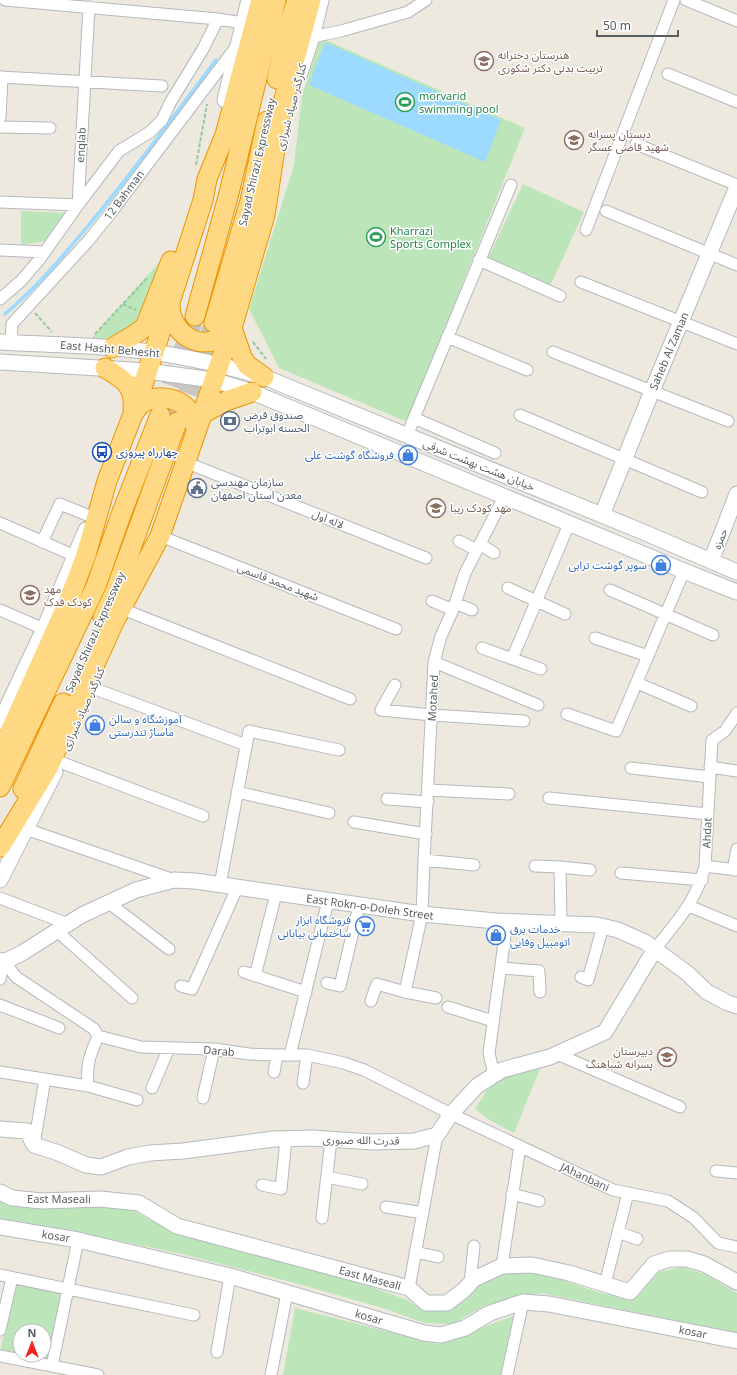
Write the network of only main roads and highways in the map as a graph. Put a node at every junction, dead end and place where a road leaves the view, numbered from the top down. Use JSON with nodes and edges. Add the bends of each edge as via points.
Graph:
{"nodes":[{"id":1,"x":249,"y":0,"type":"edge"},
{"id":2,"x":261,"y":0,"type":"edge"},
{"id":3,"x":276,"y":0,"type":"edge"},
{"id":4,"x":297,"y":0,"type":"edge"},
{"id":5,"x":311,"y":0,"type":"edge"},
{"id":6,"x":322,"y":0,"type":"edge"},
{"id":7,"x":201,"y":173,"type":"junction"},
{"id":8,"x":737,"y":186,"type":"edge"},
{"id":9,"x":265,"y":215,"type":"junction"},
{"id":10,"x":187,"y":249,"type":"junction"},
{"id":11,"x":171,"y":300,"type":"junction"},
{"id":12,"x":195,"y":316,"type":"tunnel mouth"},
{"id":13,"x":214,"y":323,"type":"tunnel mouth"},
{"id":14,"x":232,"y":328,"type":"junction"},
{"id":15,"x":106,"y":342,"type":"junction"},
{"id":16,"x":5,"y":343,"type":"edge"},
{"id":17,"x":154,"y":352,"type":"junction"},
{"id":18,"x":0,"y":362,"type":"edge"},
{"id":19,"x":105,"y":368,"type":"junction"},
{"id":20,"x":147,"y":371,"type":"junction"},
{"id":21,"x":268,"y":371,"type":"junction"},
{"id":22,"x":216,"y":372,"type":"junction"},
{"id":23,"x":252,"y":392,"type":"junction"},
{"id":24,"x":133,"y":414,"type":"junction"},
{"id":25,"x":160,"y":415,"type":"tunnel mouth"},
{"id":26,"x":178,"y":422,"type":"tunnel mouth"},
{"id":27,"x":199,"y":422,"type":"junction"},
{"id":28,"x":106,"y":481,"type":"junction"},
{"id":29,"x":736,"y":501,"type":"edge"},
{"id":30,"x":602,"y":515,"type":"junction"},
{"id":31,"x":636,"y":529,"type":"junction"},
{"id":32,"x":160,"y":536,"type":"junction"},
{"id":33,"x":627,"y":548,"type":"junction"},
{"id":34,"x":712,"y":561,"type":"junction"},
{"id":35,"x":737,"y":572,"type":"edge"},
{"id":36,"x":737,"y":592,"type":"edge"},
{"id":37,"x":0,"y":722,"type":"edge"},
{"id":38,"x":0,"y":754,"type":"edge"},
{"id":39,"x":0,"y":787,"type":"edge"},
{"id":40,"x":0,"y":838,"type":"edge"},
{"id":41,"x":0,"y":847,"type":"edge"},
{"id":42,"x":0,"y":880,"type":"edge"},
{"id":43,"x":654,"y":949,"type":"junction"},
{"id":44,"x":2,"y":961,"type":"edge"},
{"id":45,"x":737,"y":1006,"type":"edge"},
{"id":46,"x":0,"y":1129,"type":"edge"},
{"id":47,"x":0,"y":1192,"type":"edge"},
{"id":48,"x":0,"y":1227,"type":"edge"},
{"id":49,"x":737,"y":1282,"type":"edge"},
{"id":50,"x":737,"y":1341,"type":"edge"}],
"edges":[{"from":1,"to":7,"type":"main road"},
{"from":2,"to":7,"type":"highway","via":[[225,135]]},
{"from":3,"to":12,"type":"highway","name":"Sayad Shirazi Expressway","via":[[228,197]]},
{"from":4,"to":13,"type":"highway","name":"Sayad Shirazi Expressway","via":[[287,32],[250,201]]},
{"from":5,"to":9,"type":"highway","via":[[280,110]]},
{"from":6,"to":9,"type":"main road","name":"کنارگذر صیاد شیرازی","via":[[287,113]]},
{"from":7,"to":10,"type":"highway","via":[[202,200]]},
{"from":8,"to":30,"type":"main road","name":"Saheb Al Zaman"},
{"from":9,"to":14,"type":"highway"},
{"from":10,"to":11,"type":"highway"},
{"from":10,"to":15,"type":"highway","via":[[170,262],[145,327],[134,336]]},
{"from":11,"to":14,"type":"highway","via":[[170,312],[173,323],[189,339],[212,341]]},
{"from":11,"to":17,"type":"highway"},
{"from":14,"to":21,"type":"highway","via":[[247,365]]},
{"from":14,"to":22,"type":"highway"},
{"from":15,"to":16,"type":"main road","name":"East Hasht Behesht"},
{"from":15,"to":17,"type":"main road","name":"East Hasht Behesht"},
{"from":17,"to":20,"type":"highway"},
{"from":17,"to":22,"type":"main road","name":"East Hasht Behesht"},
{"from":18,"to":19,"type":"main road","name":"East Hasht Behesht"},
{"from":19,"to":20,"type":"main road","name":"East Hasht Behesht"},
{"from":19,"to":24,"type":"highway","via":[[118,375],[131,388],[134,399]]},
{"from":20,"to":22,"type":"main road","name":"East Hasht Behesht"},
{"from":20,"to":24,"type":"highway"},
{"from":21,"to":22,"type":"main road","name":"خیابان هشت بهشت شرقی"},
{"from":21,"to":30,"type":"main road","name":"خیابان هشت بهشت شرقی","via":[[407,436]]},
{"from":22,"to":23,"type":"main road","name":"خیابان هشت بهشت شرقی"},
{"from":22,"to":27,"type":"highway"},
{"from":23,"to":27,"type":"highway","via":[[226,401]]},
{"from":23,"to":33,"type":"main road","name":"خیابان هشت بهشت شرقی"},
{"from":24,"to":27,"type":"highway","via":[[141,405],[152,399],[164,397],[176,400]]},
{"from":24,"to":28,"type":"highway"},
{"from":25,"to":39,"type":"highway","name":"Sayad Shirazi Expressway","via":[[96,586]]},
{"from":26,"to":40,"type":"highway","name":"Sayad Shirazi Expressway","via":[[115,592]]},
{"from":27,"to":32,"type":"highway"},
{"from":28,"to":37,"type":"main road","via":[[44,629]]},
{"from":28,"to":38,"type":"highway","via":[[86,555],[67,605]]},
{"from":29,"to":34,"type":"main road","name":"حمزه"},
{"from":30,"to":31,"type":"main road","name":"خیابان هشت بهشت شرقی"},
{"from":31,"to":33,"type":"main road"},
{"from":31,"to":34,"type":"main road","name":"خیابان هشت بهشت شرقی"},
{"from":32,"to":41,"type":"highway","via":[[114,622],[48,768]]},
{"from":32,"to":42,"type":"main road","name":"کنارگذر صیاد شیرازی","via":[[130,612],[90,687],[60,762]]},
{"from":33,"to":36,"type":"main road","name":"خیابان هشت بهشت شرقی"},
{"from":34,"to":35,"type":"main road","name":"خیابان هشت بهشت شرقی"},
{"from":43,"to":44,"type":"main road","name":"East Rokn-o-Doleh Street","via":[[618,930],[597,925],[422,914],[174,880],[136,890],[82,915],[22,953]]},
{"from":43,"to":45,"type":"main road","name":"East Rokn-o-Doleh Street","via":[[687,973],[707,992]]},
{"from":43,"to":46,"type":"main road","name":"قدرت الله صبوری","via":[[605,1032],[550,1057],[502,1070],[477,1086],[436,1135],[414,1141],[274,1139],[150,1153],[128,1157],[101,1167],[86,1165],[34,1145],[27,1131]]},
{"from":47,"to":49,"type":"main road","name":"East Maseali","via":[[12,1198],[42,1201],[100,1199],[139,1203],[177,1226],[409,1288],[426,1303],[447,1303],[474,1279],[502,1266],[532,1265],[569,1273],[630,1292],[654,1264],[670,1259],[687,1259],[704,1264]]},
{"from":48,"to":50,"type":"main road","name":"kosar","via":[[78,1240],[230,1276],[424,1334],[441,1335],[465,1328],[490,1313],[523,1302],[549,1304]]}]}
